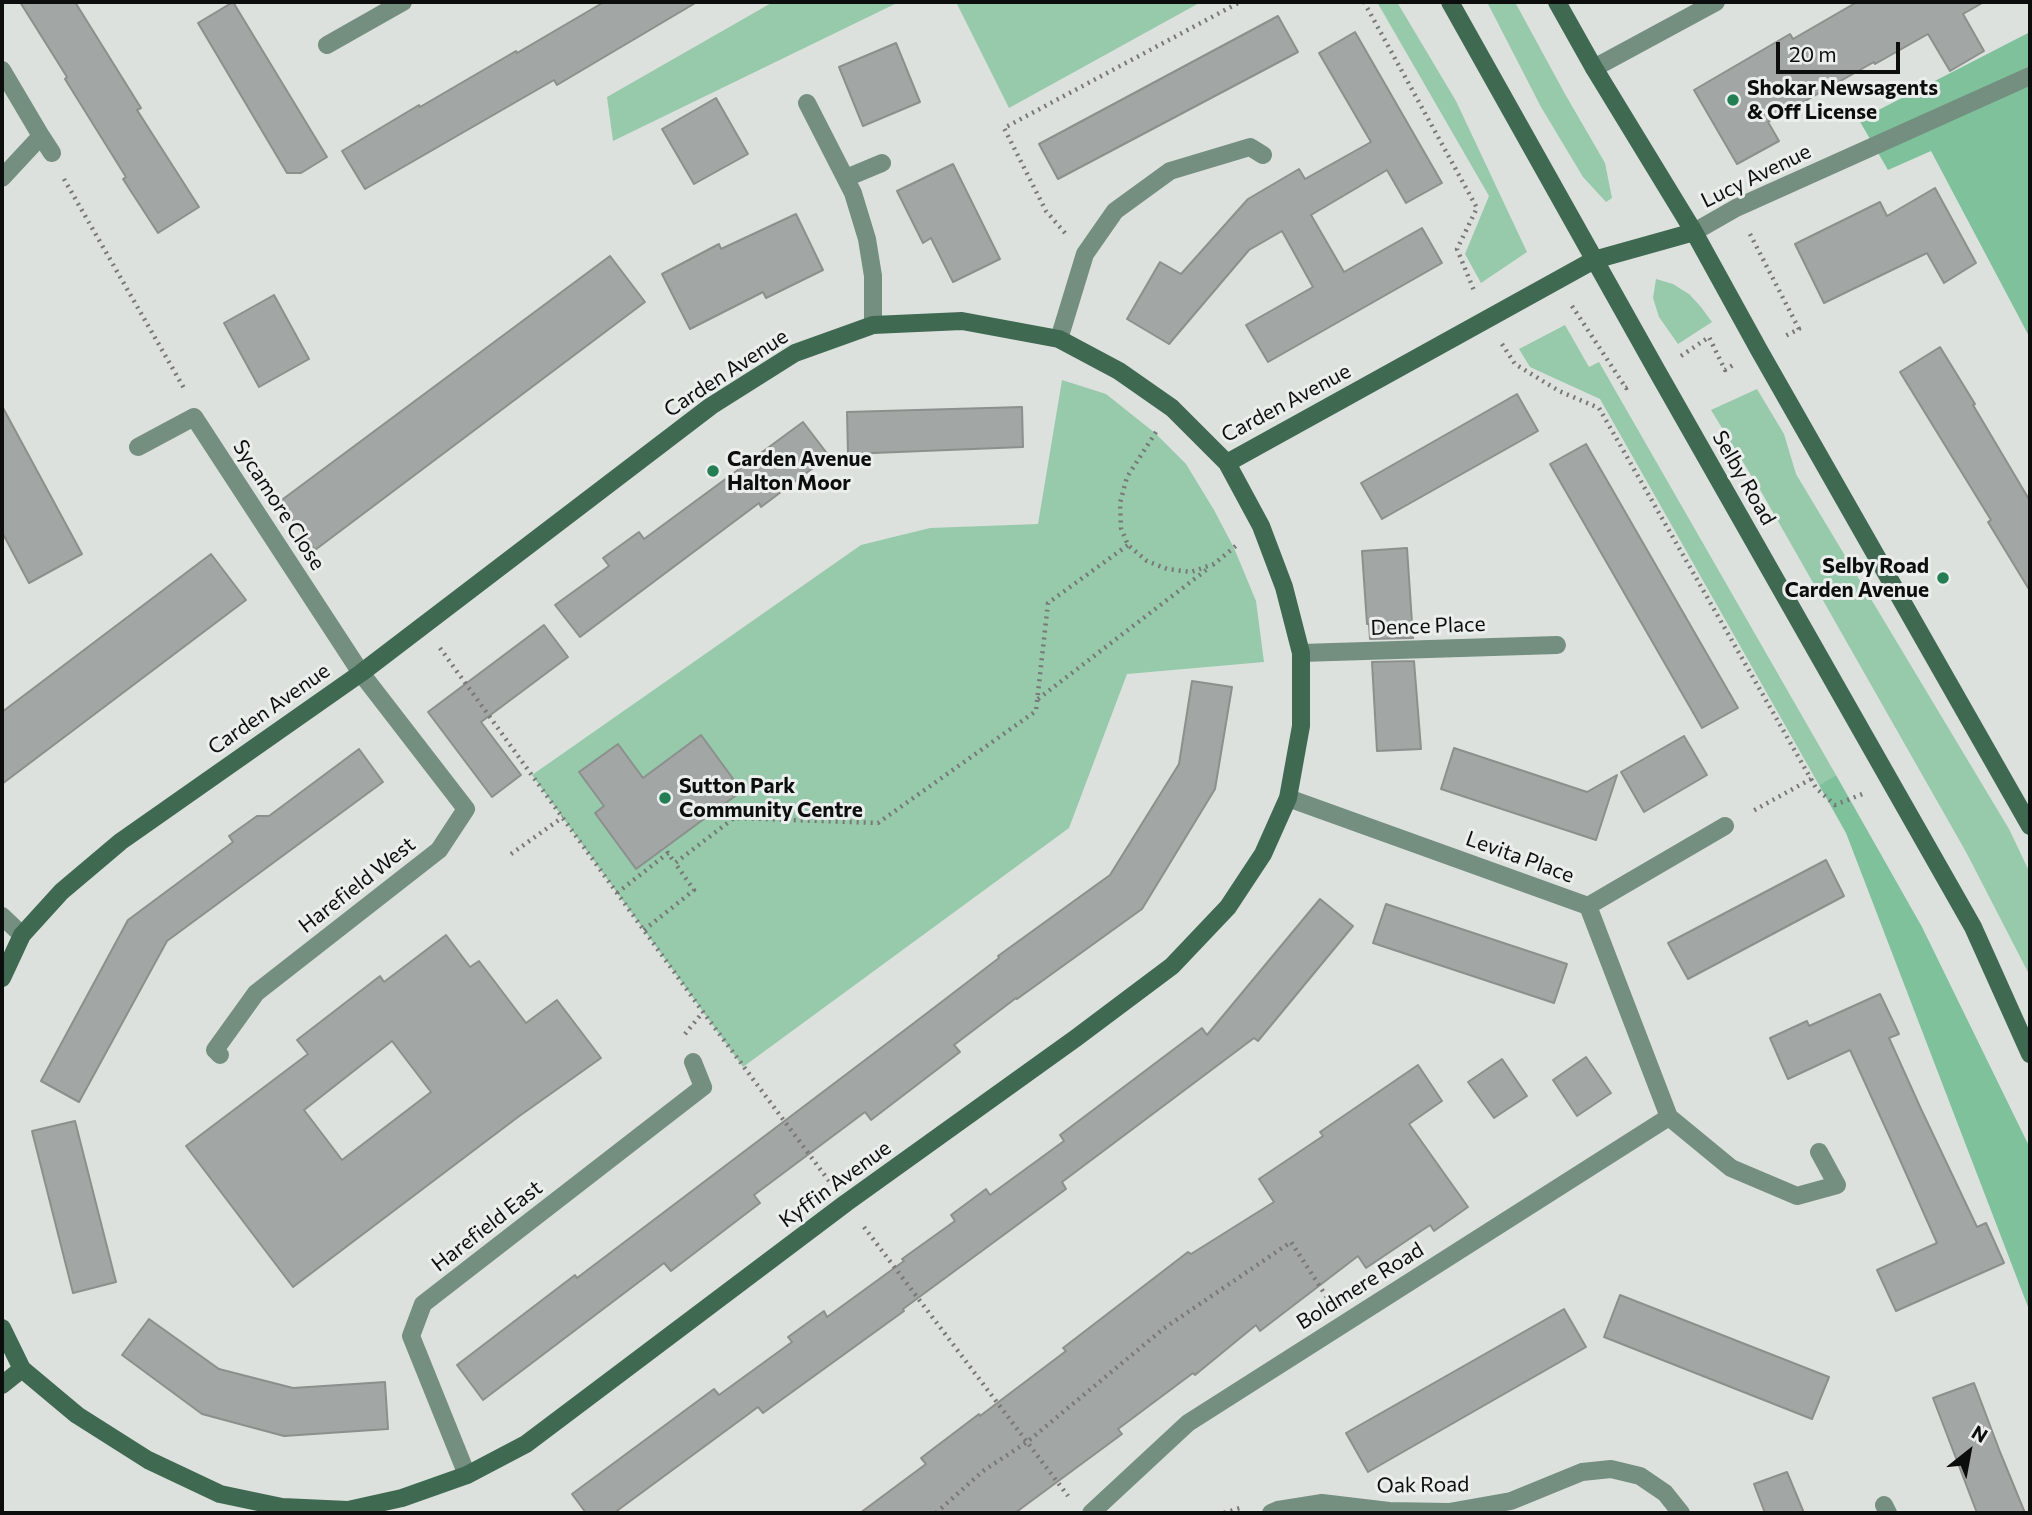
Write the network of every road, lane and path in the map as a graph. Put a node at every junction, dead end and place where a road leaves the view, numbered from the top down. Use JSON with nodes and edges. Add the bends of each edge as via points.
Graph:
{"nodes":[{"id":1,"x":403,"y":2,"type":"edge"},
{"id":2,"x":1240,"y":2,"type":"edge"},
{"id":3,"x":1364,"y":2,"type":"edge"},
{"id":4,"x":1450,"y":2,"type":"edge"},
{"id":5,"x":1557,"y":2,"type":"edge"},
{"id":6,"x":1716,"y":2,"type":"edge"},
{"id":7,"x":327,"y":45,"type":"dead end"},
{"id":8,"x":1594,"y":68,"type":"junction"},
{"id":9,"x":2,"y":70,"type":"edge"},
{"id":10,"x":2030,"y":76,"type":"edge"},
{"id":11,"x":807,"y":103,"type":"dead end"},
{"id":12,"x":41,"y":136,"type":"junction"},
{"id":13,"x":52,"y":153,"type":"joint"},
{"id":14,"x":1263,"y":155,"type":"dead end"},
{"id":15,"x":882,"y":163,"type":"dead end"},
{"id":16,"x":2,"y":177,"type":"edge"},
{"id":17,"x":846,"y":178,"type":"junction"},
{"id":18,"x":1736,"y":208,"type":"junction"},
{"id":19,"x":1694,"y":232,"type":"junction"},
{"id":20,"x":1085,"y":254,"type":"junction"},
{"id":21,"x":1594,"y":260,"type":"junction"},
{"id":22,"x":1556,"y":282,"type":"junction"},
{"id":23,"x":1486,"y":320,"type":"junction"},
{"id":24,"x":873,"y":325,"type":"junction"},
{"id":25,"x":1059,"y":338,"type":"junction"},
{"id":26,"x":1759,"y":350,"type":"junction"},
{"id":27,"x":1657,"y":371,"type":"junction"},
{"id":28,"x":1172,"y":408,"type":"junction"},
{"id":29,"x":194,"y":417,"type":"junction"},
{"id":30,"x":138,"y":447,"type":"dead end"},
{"id":31,"x":1227,"y":463,"type":"junction"},
{"id":32,"x":1261,"y":526,"type":"junction"},
{"id":33,"x":1128,"y":545,"type":"junction"},
{"id":34,"x":1214,"y":564,"type":"junction"},
{"id":35,"x":423,"y":625,"type":"junction"},
{"id":36,"x":1557,"y":645,"type":"dead end"},
{"id":37,"x":1301,"y":653,"type":"junction"},
{"id":38,"x":360,"y":673,"type":"junction"},
{"id":39,"x":1038,"y":699,"type":"junction"},
{"id":40,"x":1811,"y":779,"type":"junction"},
{"id":41,"x":1891,"y":783,"type":"junction"},
{"id":42,"x":1288,"y":798,"type":"junction"},
{"id":43,"x":563,"y":817,"type":"junction"},
{"id":44,"x":1725,"y":826,"type":"joint"},
{"id":45,"x":2030,"y":826,"type":"edge"},
{"id":46,"x":511,"y":854,"type":"dead end"},
{"id":47,"x":675,"y":863,"type":"junction"},
{"id":48,"x":617,"y":893,"type":"junction"},
{"id":49,"x":1588,"y":906,"type":"junction"},
{"id":50,"x":2,"y":916,"type":"edge"},
{"id":51,"x":644,"y":930,"type":"junction"},
{"id":52,"x":22,"y":935,"type":"junction"},
{"id":53,"x":2,"y":978,"type":"edge"},
{"id":54,"x":2030,"y":1054,"type":"edge"},
{"id":55,"x":220,"y":1055,"type":"dead end"},
{"id":56,"x":692,"y":1062,"type":"dead end"},
{"id":57,"x":1669,"y":1117,"type":"junction"},
{"id":58,"x":1819,"y":1152,"type":"dead end"},
{"id":59,"x":846,"y":1203,"type":"junction"},
{"id":60,"x":1344,"y":1323,"type":"junction"},
{"id":61,"x":2,"y":1328,"type":"edge"},
{"id":62,"x":22,"y":1369,"type":"junction"},
{"id":63,"x":2,"y":1385,"type":"edge"},
{"id":64,"x":1027,"y":1442,"type":"junction"},
{"id":65,"x":467,"y":1475,"type":"junction"},
{"id":66,"x":1073,"y":1503,"type":"dead end"},
{"id":67,"x":347,"y":1512,"type":"edge"},
{"id":68,"x":936,"y":1513,"type":"edge"},
{"id":69,"x":1091,"y":1513,"type":"edge"},
{"id":70,"x":1271,"y":1513,"type":"edge"},
{"id":71,"x":1681,"y":1513,"type":"edge"}],
"edges":[{"from":1,"to":7,"type":"street"},
{"from":2,"to":20,"type":"path","via":[[1004,128],[1046,211]]},
{"from":3,"to":23,"type":"path","via":[[1477,208],[1457,249]]},
{"from":4,"to":21,"type":"street","name":"Selby Road"},
{"from":5,"to":8,"type":"street"},
{"from":6,"to":8,"type":"street"},
{"from":8,"to":19,"type":"street"},
{"from":9,"to":12,"type":"street"},
{"from":10,"to":18,"type":"street","name":"Lucy Avenue"},
{"from":11,"to":17,"type":"street"},
{"from":12,"to":13,"type":"street"},
{"from":12,"to":16,"type":"street"},
{"from":13,"to":29,"type":"path","via":[[191,400]]},
{"from":14,"to":20,"type":"street","via":[[1250,147],[1170,171],[1115,211]]},
{"from":15,"to":17,"type":"street"},
{"from":17,"to":24,"type":"street","via":[[867,239]]},
{"from":18,"to":19,"type":"street","name":"Lucy Avenue"},
{"from":18,"to":26,"type":"path","via":[[1799,328]]},
{"from":19,"to":21,"type":"street","name":"Carden Avenue"},
{"from":19,"to":26,"type":"street"},
{"from":20,"to":25,"type":"street"},
{"from":21,"to":22,"type":"street","name":"Carden Avenue"},
{"from":21,"to":27,"type":"street","name":"Selby Road"},
{"from":22,"to":23,"type":"street","name":"Carden Avenue"},
{"from":22,"to":27,"type":"path","via":[[1626,388]]},
{"from":23,"to":31,"type":"street","name":"Carden Avenue"},
{"from":23,"to":40,"type":"path","via":[[1515,364],[1559,391],[1599,408]]},
{"from":24,"to":25,"type":"street","name":"Carden Avenue","via":[[962,321]]},
{"from":24,"to":35,"type":"street","name":"Carden Avenue","via":[[795,353],[711,406]]},
{"from":25,"to":28,"type":"street","name":"Carden Avenue","via":[[1119,370]]},
{"from":26,"to":27,"type":"path","via":[[1725,370],[1709,337]]},
{"from":26,"to":45,"type":"street"},
{"from":27,"to":41,"type":"street","name":"Selby Road"},
{"from":28,"to":31,"type":"street","name":"Carden Avenue"},
{"from":28,"to":33,"type":"path","via":[[1127,477],[1120,503],[1121,528]]},
{"from":29,"to":30,"type":"street"},
{"from":29,"to":38,"type":"street","name":"Sycamore Close"},
{"from":31,"to":32,"type":"street","name":"Kyffin Avenue"},
{"from":32,"to":34,"type":"path"},
{"from":32,"to":37,"type":"street","name":"Kyffin Avenue","via":[[1284,587]]},
{"from":33,"to":34,"type":"path","via":[[1147,561],[1167,569],[1191,572]]},
{"from":33,"to":39,"type":"path","via":[[1048,603]]},
{"from":34,"to":39,"type":"path"},
{"from":35,"to":38,"type":"street","name":"Carden Avenue"},
{"from":35,"to":43,"type":"path"},
{"from":36,"to":37,"type":"street","name":"Dence Place"},
{"from":37,"to":42,"type":"street","name":"Kyffin Avenue","via":[[1301,726]]},
{"from":38,"to":52,"type":"street","name":"Carden Avenue","via":[[120,842],[62,891]]},
{"from":38,"to":55,"type":"street","name":"Harefield West","via":[[466,808],[439,850],[256,993],[215,1050]]},
{"from":39,"to":47,"type":"path","via":[[1036,711],[878,823],[734,818]]},
{"from":40,"to":41,"type":"path","via":[[1835,806]]},
{"from":40,"to":44,"type":"path"},
{"from":41,"to":54,"type":"street","name":"Selby Road","via":[[1973,927]]},
{"from":42,"to":49,"type":"street","name":"Levita Place"},
{"from":42,"to":59,"type":"street","name":"Kyffin Avenue","via":[[1263,854],[1228,907],[1172,966]]},
{"from":43,"to":46,"type":"path"},
{"from":43,"to":48,"type":"path"},
{"from":44,"to":49,"type":"street","name":"Levita Place"},
{"from":47,"to":48,"type":"path","via":[[668,853]]},
{"from":47,"to":51,"type":"path","via":[[694,890]]},
{"from":48,"to":51,"type":"path"},
{"from":49,"to":57,"type":"street"},
{"from":50,"to":52,"type":"street"},
{"from":51,"to":59,"type":"path"},
{"from":52,"to":53,"type":"street","name":"Carden Avenue"},
{"from":56,"to":65,"type":"street","name":"Harefield East","via":[[703,1087],[423,1304],[411,1336]]},
{"from":57,"to":58,"type":"street","via":[[1731,1168],[1797,1196],[1837,1185]]},
{"from":57,"to":60,"type":"street","name":"Boldmere Road"},
{"from":59,"to":64,"type":"path"},
{"from":59,"to":65,"type":"street","name":"Kyffin Avenue","via":[[526,1444]]},
{"from":60,"to":64,"type":"path","via":[[1291,1242],[1163,1329]]},
{"from":60,"to":69,"type":"street","name":"Boldmere Road","via":[[1188,1423]]},
{"from":61,"to":62,"type":"street"},
{"from":62,"to":63,"type":"street"},
{"from":62,"to":67,"type":"street","name":"Kyffin Avenue","via":[[77,1415],[148,1460],[220,1494],[282,1507]]},
{"from":64,"to":66,"type":"path"},
{"from":64,"to":68,"type":"path","via":[[983,1471]]},
{"from":65,"to":67,"type":"street","name":"Kyffin Avenue"},
{"from":70,"to":71,"type":"street","name":"Oak Road","via":[[1322,1503],[1389,1511],[1450,1511],[1511,1501],[1582,1472],[1611,1469],[1640,1476],[1665,1493]]}]}
